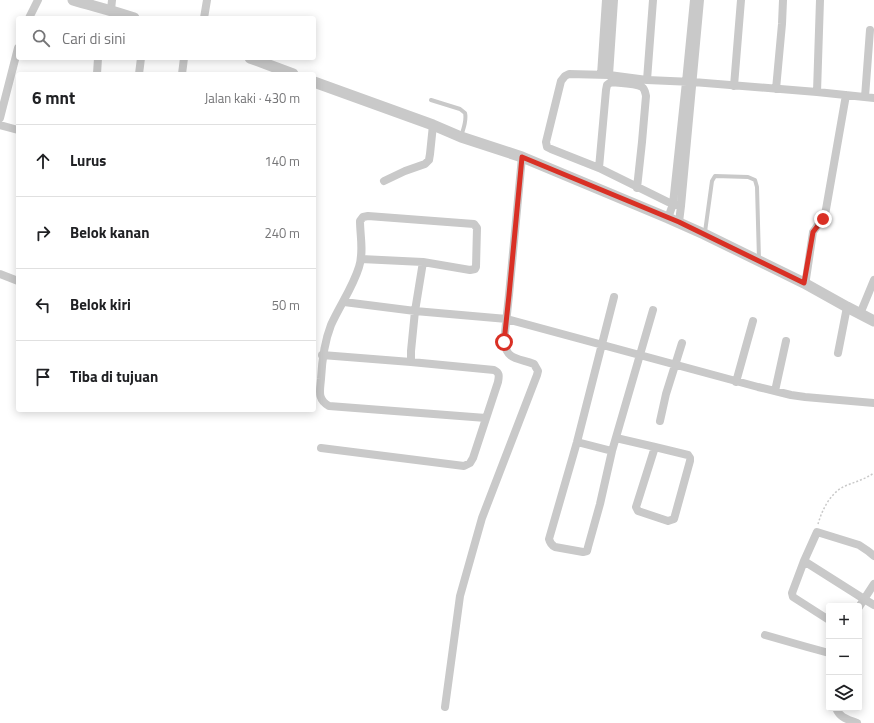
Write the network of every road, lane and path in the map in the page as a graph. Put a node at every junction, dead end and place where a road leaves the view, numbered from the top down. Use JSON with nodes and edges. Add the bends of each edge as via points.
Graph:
{"nodes":[{"id":1,"x":38,"y":0,"type":"edge"},
{"id":2,"x":73,"y":0,"type":"edge"},
{"id":3,"x":207,"y":0,"type":"edge"},
{"id":4,"x":606,"y":0,"type":"edge"},
{"id":5,"x":614,"y":0,"type":"edge"},
{"id":6,"x":653,"y":0,"type":"edge"},
{"id":7,"x":694,"y":0,"type":"edge"},
{"id":8,"x":700,"y":0,"type":"edge"},
{"id":9,"x":741,"y":0,"type":"edge"},
{"id":10,"x":783,"y":0,"type":"edge"},
{"id":11,"x":820,"y":0,"type":"edge"},
{"id":12,"x":107,"y":9,"type":"edge"},
{"id":13,"x":30,"y":16,"type":"edge"},
{"id":14,"x":128,"y":16,"type":"edge"},
{"id":15,"x":204,"y":16,"type":"edge"},
{"id":16,"x":870,"y":30,"type":"dead end"},
{"id":17,"x":16,"y":56,"type":"edge"},
{"id":18,"x":98,"y":60,"type":"edge"},
{"id":19,"x":141,"y":60,"type":"edge"},
{"id":20,"x":184,"y":60,"type":"edge"},
{"id":21,"x":255,"y":60,"type":"edge"},
{"id":22,"x":97,"y":72,"type":"edge"},
{"id":23,"x":139,"y":72,"type":"edge"},
{"id":24,"x":182,"y":72,"type":"edge"},
{"id":25,"x":288,"y":72,"type":"edge"},
{"id":26,"x":605,"y":75,"type":"junction"},
{"id":27,"x":647,"y":80,"type":"junction"},
{"id":28,"x":690,"y":82,"type":"junction"},
{"id":29,"x":316,"y":83,"type":"edge"},
{"id":30,"x":734,"y":86,"type":"junction"},
{"id":31,"x":776,"y":90,"type":"junction"},
{"id":32,"x":817,"y":92,"type":"junction"},
{"id":33,"x":846,"y":95,"type":"junction"},
{"id":34,"x":865,"y":97,"type":"junction"},
{"id":35,"x":874,"y":98,"type":"edge"},
{"id":36,"x":431,"y":100,"type":"dead end"},
{"id":37,"x":0,"y":118,"type":"edge"},
{"id":38,"x":433,"y":125,"type":"junction"},
{"id":39,"x":0,"y":126,"type":"edge"},
{"id":40,"x":16,"y":130,"type":"edge"},
{"id":41,"x":461,"y":137,"type":"junction"},
{"id":42,"x":522,"y":157,"type":"junction"},
{"id":43,"x":598,"y":168,"type":"junction"},
{"id":44,"x":384,"y":181,"type":"dead end"},
{"id":45,"x":637,"y":188,"type":"junction"},
{"id":46,"x":677,"y":205,"type":"junction"},
{"id":47,"x":674,"y":220,"type":"junction"},
{"id":48,"x":704,"y":234,"type":"junction"},
{"id":49,"x":361,"y":259,"type":"junction"},
{"id":50,"x":759,"y":261,"type":"junction"},
{"id":51,"x":423,"y":262,"type":"junction"},
{"id":52,"x":0,"y":274,"type":"edge"},
{"id":53,"x":16,"y":280,"type":"edge"},
{"id":54,"x":874,"y":280,"type":"edge"},
{"id":55,"x":804,"y":283,"type":"junction"},
{"id":56,"x":614,"y":297,"type":"dead end"},
{"id":57,"x":344,"y":302,"type":"junction"},
{"id":58,"x":847,"y":307,"type":"junction"},
{"id":59,"x":653,"y":310,"type":"dead end"},
{"id":60,"x":415,"y":311,"type":"junction"},
{"id":61,"x":860,"y":314,"type":"junction"},
{"id":62,"x":506,"y":319,"type":"junction"},
{"id":63,"x":753,"y":321,"type":"dead end"},
{"id":64,"x":874,"y":321,"type":"edge"},
{"id":65,"x":786,"y":341,"type":"dead end"},
{"id":66,"x":682,"y":343,"type":"dead end"},
{"id":67,"x":602,"y":345,"type":"junction"},
{"id":68,"x":838,"y":353,"type":"dead end"},
{"id":69,"x":322,"y":355,"type":"junction"},
{"id":70,"x":640,"y":356,"type":"junction"},
{"id":71,"x":411,"y":362,"type":"junction"},
{"id":72,"x":675,"y":365,"type":"junction"},
{"id":73,"x":736,"y":382,"type":"junction"},
{"id":74,"x":775,"y":391,"type":"junction"},
{"id":75,"x":874,"y":403,"type":"edge"},
{"id":76,"x":486,"y":418,"type":"junction"},
{"id":77,"x":660,"y":421,"type":"dead end"},
{"id":78,"x":616,"y":438,"type":"junction"},
{"id":79,"x":577,"y":442,"type":"junction"},
{"id":80,"x":655,"y":447,"type":"junction"},
{"id":81,"x":321,"y":448,"type":"dead end"},
{"id":82,"x":612,"y":451,"type":"junction"},
{"id":83,"x":874,"y":473,"type":"edge"},
{"id":84,"x":817,"y":532,"type":"junction"},
{"id":85,"x":874,"y":556,"type":"edge"},
{"id":86,"x":804,"y":561,"type":"junction"},
{"id":87,"x":874,"y":584,"type":"edge"},
{"id":88,"x":864,"y":598,"type":"junction"},
{"id":89,"x":862,"y":603,"type":"edge"},
{"id":90,"x":874,"y":605,"type":"edge"},
{"id":91,"x":826,"y":618,"type":"edge"},
{"id":92,"x":765,"y":634,"type":"dead end"},
{"id":93,"x":826,"y":652,"type":"edge"},
{"id":94,"x":444,"y":707,"type":"dead end"},
{"id":95,"x":837,"y":711,"type":"edge"},
{"id":96,"x":857,"y":723,"type":"edge"}],
"edges":[{"from":1,"to":13,"type":"street"},
{"from":2,"to":12,"type":"street"},
{"from":3,"to":15,"type":"street"},
{"from":4,"to":26,"type":"street"},
{"from":5,"to":26,"type":"street"},
{"from":6,"to":27,"type":"street"},
{"from":7,"to":28,"type":"street"},
{"from":8,"to":28,"type":"street"},
{"from":9,"to":30,"type":"street"},
{"from":10,"to":31,"type":"street"},
{"from":11,"to":32,"type":"street"},
{"from":12,"to":14,"type":"street"},
{"from":16,"to":34,"type":"street"},
{"from":17,"to":37,"type":"street"},
{"from":18,"to":22,"type":"street"},
{"from":19,"to":23,"type":"street"},
{"from":20,"to":24,"type":"street"},
{"from":21,"to":25,"type":"street"},
{"from":26,"to":27,"type":"street"},
{"from":26,"to":43,"type":"street","via":[[569,74],[563,78],[546,142],[551,149]]},
{"from":27,"to":28,"type":"street"},
{"from":28,"to":30,"type":"street"},
{"from":28,"to":46,"type":"street"},
{"from":29,"to":38,"type":"street"},
{"from":30,"to":31,"type":"street"},
{"from":31,"to":32,"type":"street"},
{"from":32,"to":33,"type":"street"},
{"from":33,"to":34,"type":"street"},
{"from":33,"to":55,"type":"street","via":[[825,215],[813,232]]},
{"from":34,"to":35,"type":"street"},
{"from":36,"to":41,"type":"lane","via":[[465,113]]},
{"from":38,"to":41,"type":"street"},
{"from":38,"to":44,"type":"street","via":[[429,160]]},
{"from":39,"to":40,"type":"street"},
{"from":41,"to":42,"type":"street"},
{"from":42,"to":47,"type":"street"},
{"from":42,"to":62,"type":"street"},
{"from":43,"to":45,"type":"street"},
{"from":43,"to":45,"type":"street","via":[[607,85],[611,82],[641,86],[646,96]]},
{"from":45,"to":46,"type":"street"},
{"from":46,"to":47,"type":"street"},
{"from":47,"to":48,"type":"street"},
{"from":48,"to":50,"type":"street"},
{"from":48,"to":50,"type":"lane","via":[[712,181],[716,176],[748,177],[755,180]]},
{"from":49,"to":51,"type":"street"},
{"from":49,"to":51,"type":"street","via":[[360,221],[363,217],[476,226],[478,232],[475,269]]},
{"from":49,"to":57,"type":"street"},
{"from":50,"to":55,"type":"street"},
{"from":51,"to":60,"type":"street"},
{"from":52,"to":53,"type":"street"},
{"from":54,"to":61,"type":"street"},
{"from":55,"to":58,"type":"street"},
{"from":56,"to":67,"type":"street"},
{"from":57,"to":60,"type":"street"},
{"from":57,"to":69,"type":"street","via":[[331,326]]},
{"from":58,"to":61,"type":"street"},
{"from":58,"to":68,"type":"street"},
{"from":59,"to":70,"type":"street"},
{"from":60,"to":62,"type":"street"},
{"from":60,"to":71,"type":"street"},
{"from":61,"to":64,"type":"street"},
{"from":62,"to":67,"type":"street"},
{"from":62,"to":94,"type":"street","via":[[505,350],[513,357],[534,364],[538,371],[482,518],[460,596]]},
{"from":63,"to":73,"type":"street"},
{"from":65,"to":74,"type":"street"},
{"from":66,"to":72,"type":"street"},
{"from":67,"to":70,"type":"street"},
{"from":67,"to":79,"type":"street"},
{"from":69,"to":71,"type":"street"},
{"from":69,"to":76,"type":"street","via":[[320,392],[324,403],[329,406]]},
{"from":70,"to":72,"type":"street"},
{"from":70,"to":78,"type":"street"},
{"from":71,"to":76,"type":"street","via":[[498,372],[498,382]]},
{"from":72,"to":73,"type":"street"},
{"from":72,"to":77,"type":"street"},
{"from":73,"to":74,"type":"street"},
{"from":74,"to":75,"type":"street","via":[[805,397]]},
{"from":76,"to":81,"type":"street","via":[[473,458],[464,466]]},
{"from":78,"to":80,"type":"street"},
{"from":78,"to":82,"type":"street"},
{"from":79,"to":82,"type":"street"},
{"from":79,"to":82,"type":"street","via":[[549,539],[555,547],[587,551]]},
{"from":80,"to":80,"type":"street","via":[[688,455],[690,458],[674,518],[668,521],[638,511],[636,507]]},
{"from":83,"to":84,"type":"path","via":[[833,494],[824,509]]},
{"from":84,"to":85,"type":"street","via":[[859,546]]},
{"from":84,"to":86,"type":"street"},
{"from":86,"to":88,"type":"street"},
{"from":86,"to":91,"type":"street","via":[[792,593],[793,597]]},
{"from":87,"to":88,"type":"street"},
{"from":88,"to":89,"type":"street"},
{"from":88,"to":90,"type":"street"},
{"from":92,"to":93,"type":"street"},
{"from":95,"to":96,"type":"street","via":[[842,717]]}]}
